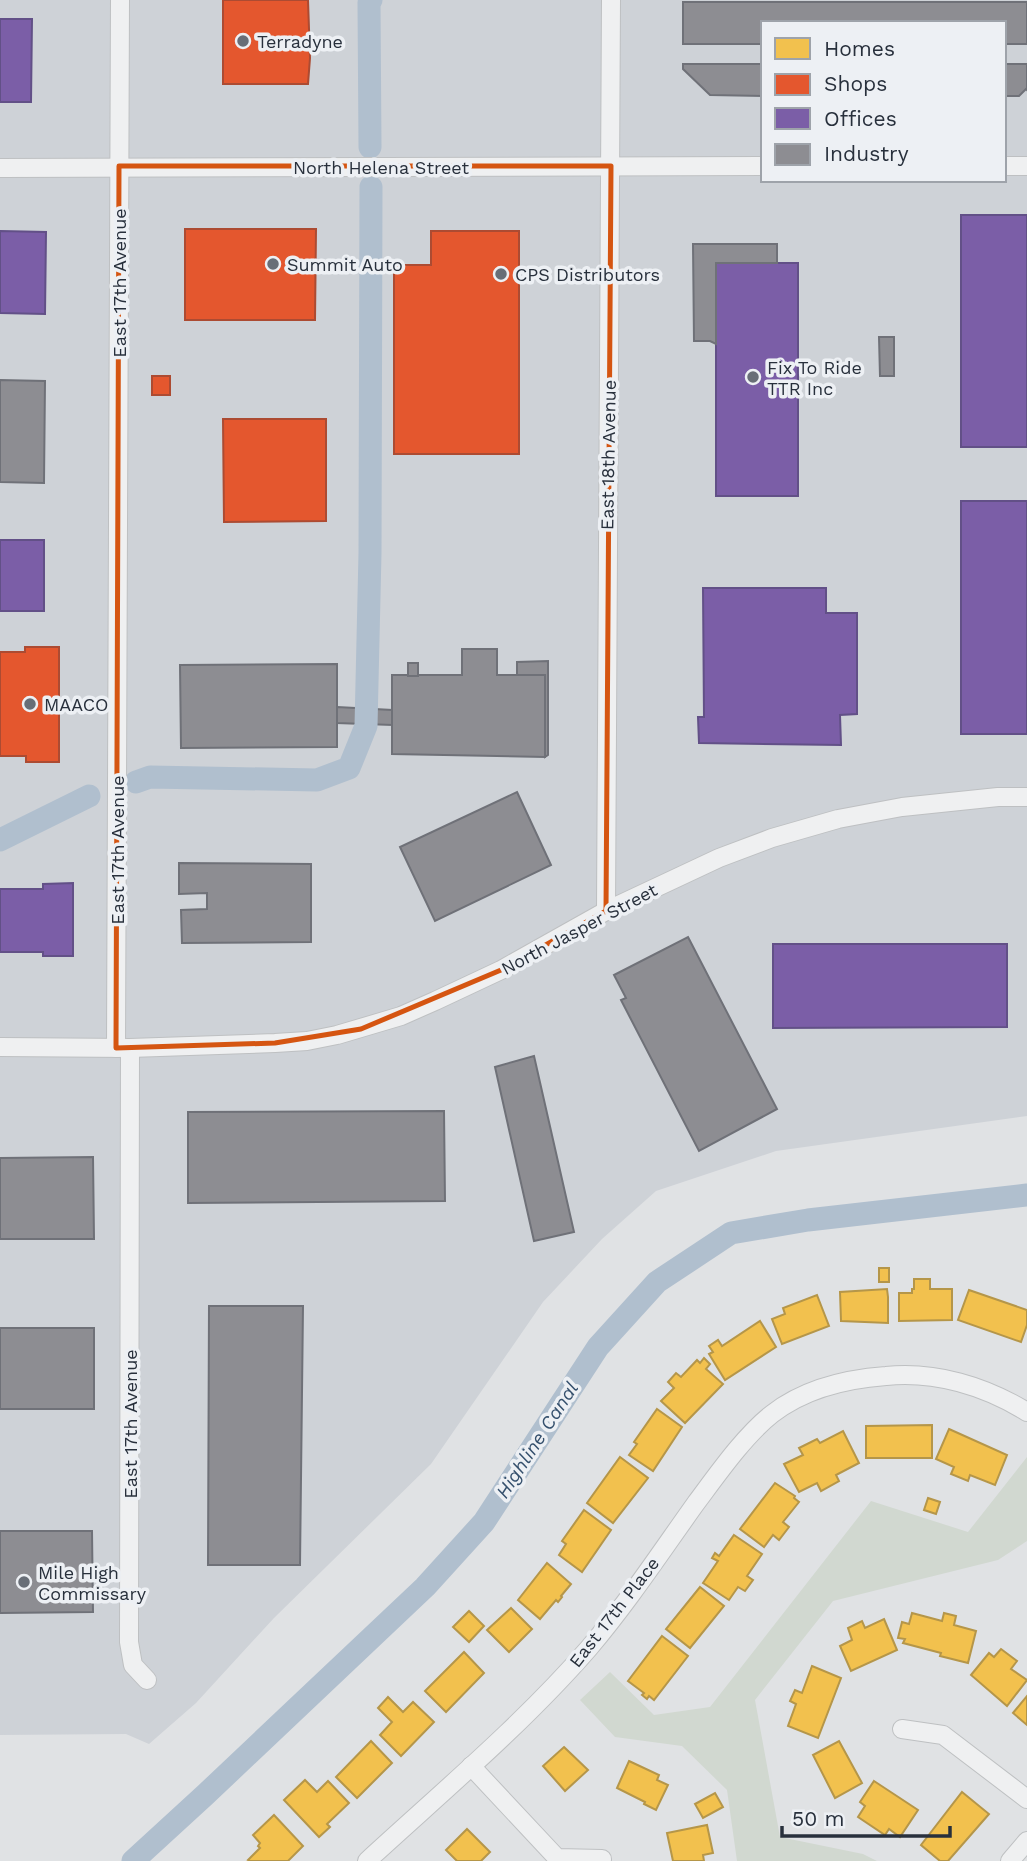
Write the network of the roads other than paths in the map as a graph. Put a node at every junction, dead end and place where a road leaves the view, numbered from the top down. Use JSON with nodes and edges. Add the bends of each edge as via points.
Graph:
{"nodes":[{"id":1,"x":120,"y":0,"type":"edge"},
{"id":2,"x":611,"y":0,"type":"edge"},
{"id":3,"x":119,"y":166,"type":"junction"},
{"id":4,"x":611,"y":166,"type":"junction"},
{"id":5,"x":761,"y":166,"type":"edge"},
{"id":6,"x":1006,"y":166,"type":"edge"},
{"id":7,"x":1027,"y":166,"type":"edge"},
{"id":8,"x":0,"y":168,"type":"edge"},
{"id":9,"x":1027,"y":797,"type":"edge"},
{"id":10,"x":606,"y":911,"type":"junction"},
{"id":11,"x":0,"y":1047,"type":"edge"},
{"id":12,"x":123,"y":1048,"type":"junction"},
{"id":13,"x":1027,"y":1412,"type":"edge"},
{"id":14,"x":147,"y":1680,"type":"dead end"},
{"id":15,"x":902,"y":1729,"type":"dead end"},
{"id":16,"x":471,"y":1766,"type":"junction"},
{"id":17,"x":1027,"y":1799,"type":"edge"},
{"id":18,"x":1027,"y":1841,"type":"edge"},
{"id":19,"x":602,"y":1859,"type":"dead end"},
{"id":20,"x":367,"y":1861,"type":"edge"},
{"id":21,"x":1010,"y":1861,"type":"edge"}],
"edges":[{"from":1,"to":3,"type":"street","name":"East 17th Avenue"},
{"from":2,"to":4,"type":"street","name":"East 18th Avenue"},
{"from":3,"to":4,"type":"street","name":"North Helena Street"},
{"from":3,"to":8,"type":"street","name":"North Helena Street"},
{"from":3,"to":12,"type":"street","name":"East 17th Avenue"},
{"from":4,"to":5,"type":"street","name":"North Helena Street"},
{"from":4,"to":10,"type":"street","name":"East 18th Avenue"},
{"from":6,"to":7,"type":"street"},
{"from":9,"to":10,"type":"street","name":"North Jasper Street","via":[[946,801],[838,819],[719,858]]},
{"from":10,"to":12,"type":"street","name":"North Jasper Street","via":[[491,974],[401,1016],[361,1029],[275,1043]]},
{"from":11,"to":12,"type":"street","name":"North Jasper Street"},
{"from":12,"to":14,"type":"street","name":"East 17th Avenue","via":[[129,1642],[133,1665]]},
{"from":13,"to":16,"type":"street","name":"East 17th Place","via":[[962,1383],[904,1374],[835,1384],[772,1414],[720,1470],[589,1648]]},
{"from":15,"to":17,"type":"street","via":[[943,1735]]},
{"from":16,"to":19,"type":"street","via":[[557,1858]]},
{"from":16,"to":20,"type":"street","name":"East 17th Place"},
{"from":18,"to":21,"type":"street"}]}
